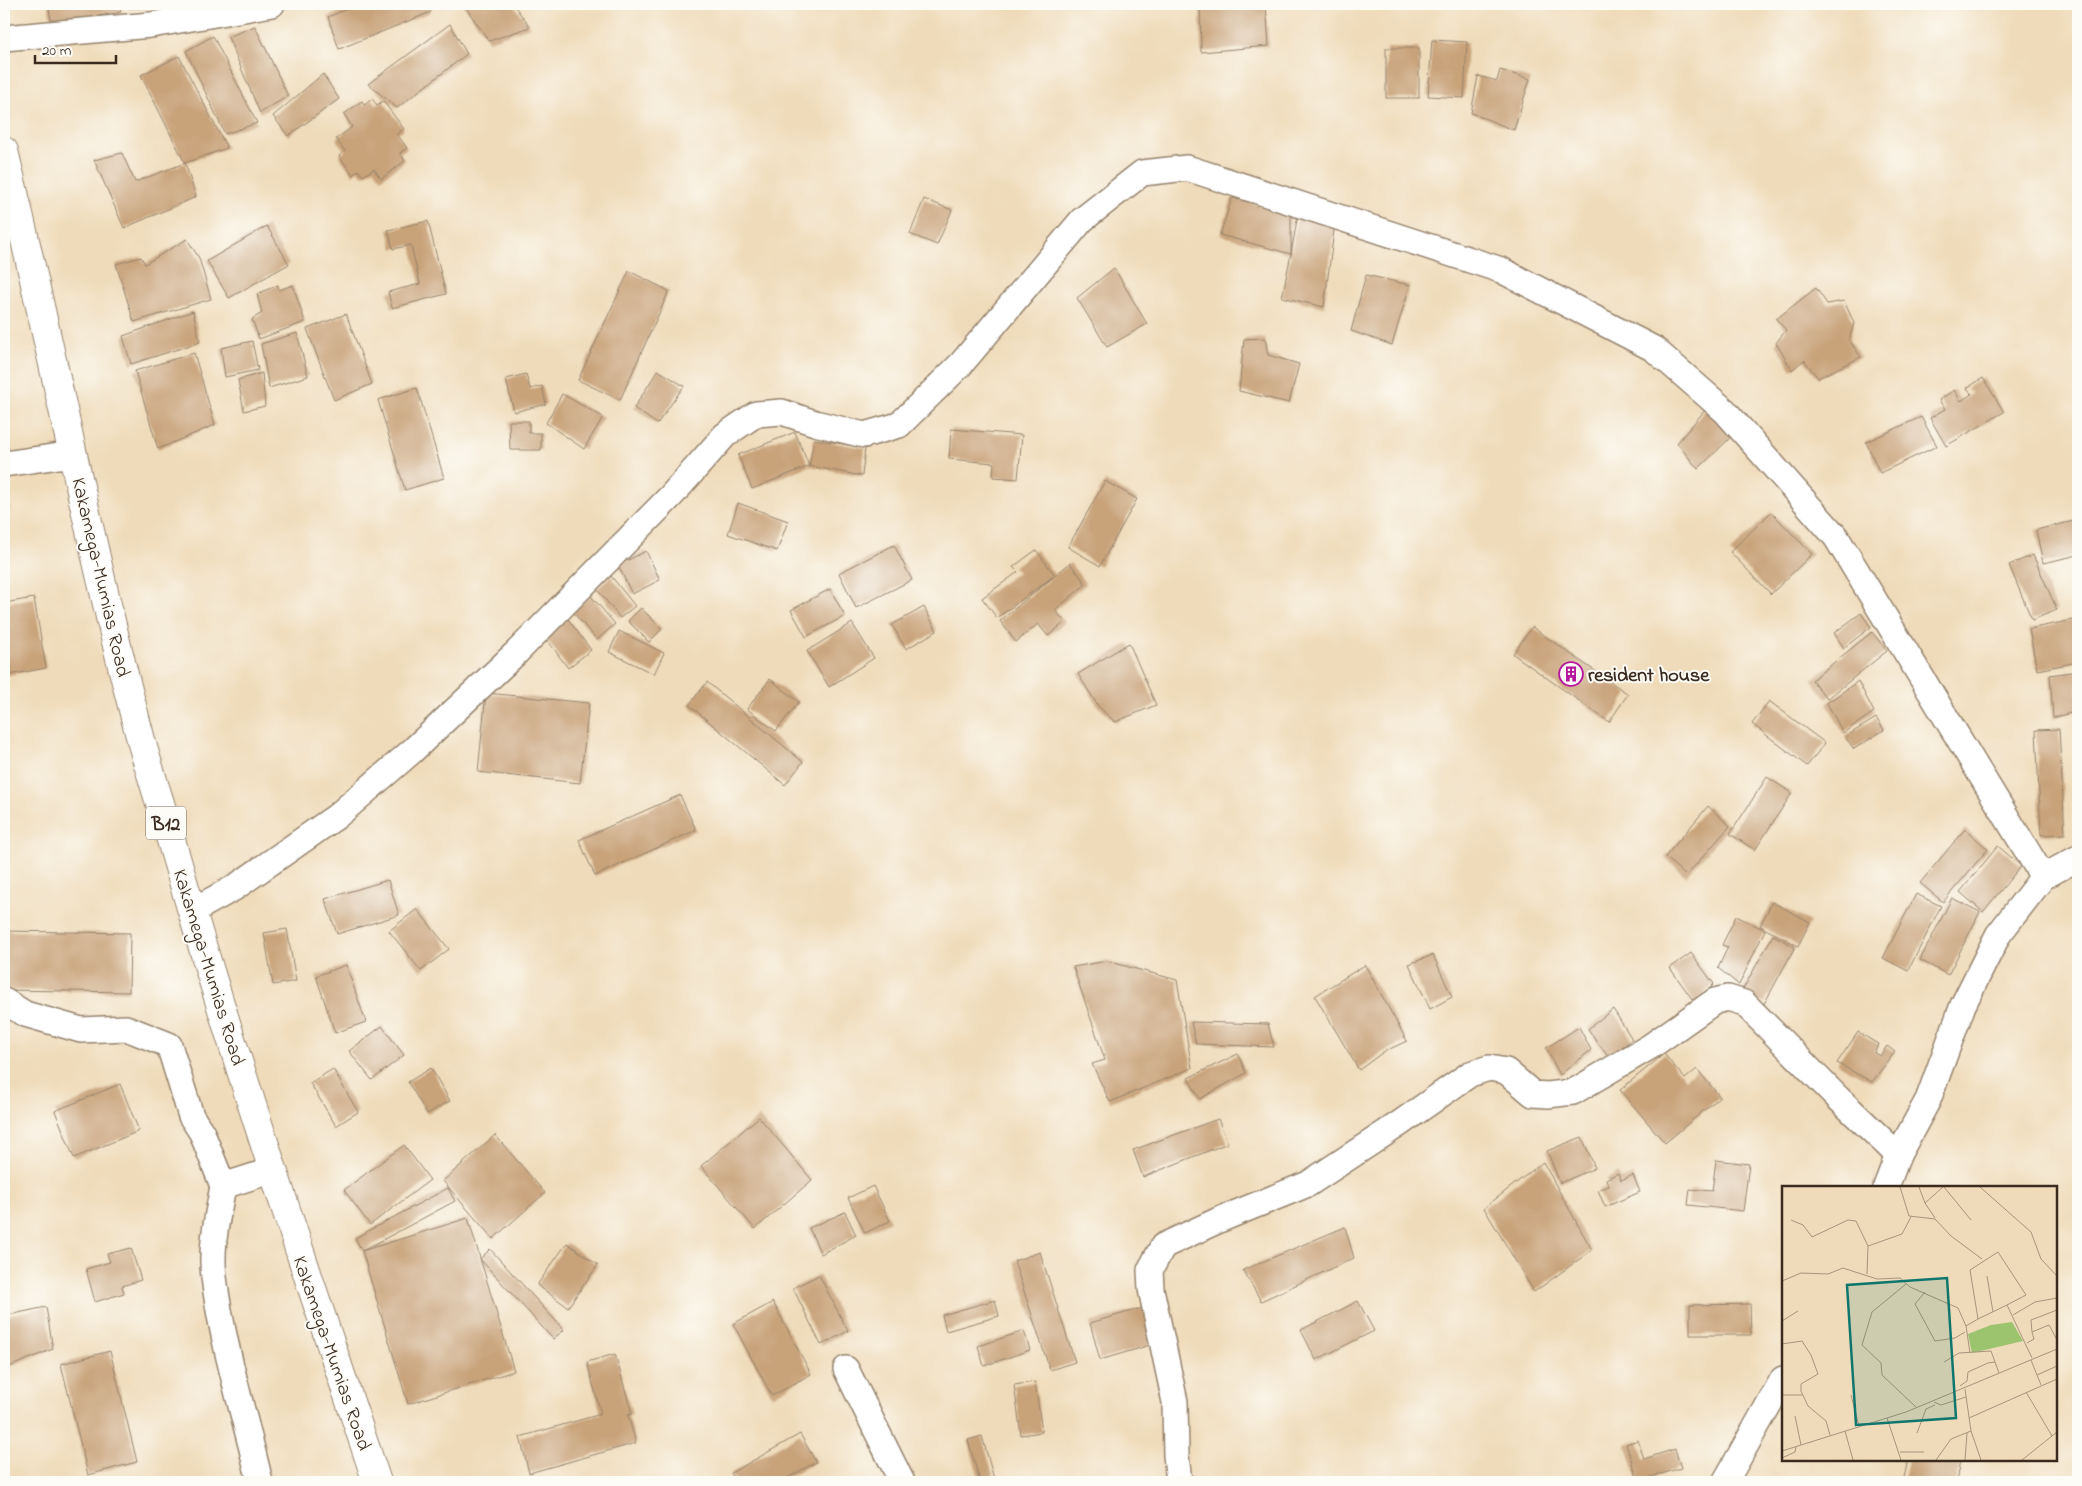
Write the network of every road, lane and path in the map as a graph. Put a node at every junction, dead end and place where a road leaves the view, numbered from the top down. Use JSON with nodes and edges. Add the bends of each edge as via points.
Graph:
{"nodes":[{"id":1,"x":272,"y":4,"type":"edge"},
{"id":2,"x":4,"y":38,"type":"edge"},
{"id":3,"x":4,"y":151,"type":"edge"},
{"id":4,"x":73,"y":454,"type":"junction"},
{"id":5,"x":4,"y":464,"type":"edge"},
{"id":6,"x":2078,"y":858,"type":"edge"},
{"id":7,"x":2043,"y":877,"type":"junction"},
{"id":8,"x":192,"y":911,"type":"junction"},
{"id":9,"x":4,"y":1001,"type":"edge"},
{"id":10,"x":1898,"y":1154,"type":"junction"},
{"id":11,"x":273,"y":1170,"type":"junction"},
{"id":12,"x":223,"y":1186,"type":"junction"},
{"id":13,"x":1886,"y":1186,"type":"edge"},
{"id":14,"x":846,"y":1368,"type":"dead end"},
{"id":15,"x":1782,"y":1381,"type":"edge"},
{"id":16,"x":260,"y":1482,"type":"edge"},
{"id":17,"x":377,"y":1482,"type":"edge"},
{"id":18,"x":902,"y":1482,"type":"edge"},
{"id":19,"x":1179,"y":1482,"type":"edge"},
{"id":20,"x":1724,"y":1482,"type":"edge"}],
"edges":[{"from":1,"to":2,"type":"street","via":[[151,26]]},
{"from":3,"to":4,"type":"highway","name":"Kakamega-Mumias Road","number":"B12"},
{"from":4,"to":5,"type":"street"},
{"from":4,"to":8,"type":"highway","name":"Kakamega-Mumias Road","number":"B12","via":[[142,742]]},
{"from":6,"to":7,"type":"street"},
{"from":7,"to":8,"type":"street","via":[[1836,537],[1725,411],[1654,350],[1501,270],[1187,168],[1142,173],[1082,220],[961,364],[899,424],[864,435],[774,412],[756,414],[725,435],[671,496],[531,638],[412,751],[337,816],[234,888]]},
{"from":7,"to":10,"type":"street","via":[[1998,935],[1964,1005],[1928,1100]]},
{"from":8,"to":11,"type":"highway","name":"Kakamega-Mumias Road","number":"B12"},
{"from":9,"to":12,"type":"street","via":[[25,1014],[81,1030],[126,1028],[169,1045],[190,1116],[202,1133]]},
{"from":10,"to":13,"type":"street"},
{"from":10,"to":19,"type":"street","via":[[1744,1003],[1728,998],[1715,1001],[1651,1046],[1573,1092],[1548,1096],[1533,1094],[1506,1071],[1489,1068],[1470,1074],[1308,1184],[1163,1246],[1150,1270],[1151,1289],[1175,1402]]},
{"from":11,"to":12,"type":"street"},
{"from":11,"to":17,"type":"highway","name":"Kakamega-Mumias Road","number":"B12"},
{"from":12,"to":16,"type":"street","via":[[214,1233],[214,1276]]},
{"from":14,"to":18,"type":"street"},
{"from":15,"to":20,"type":"street"}]}
